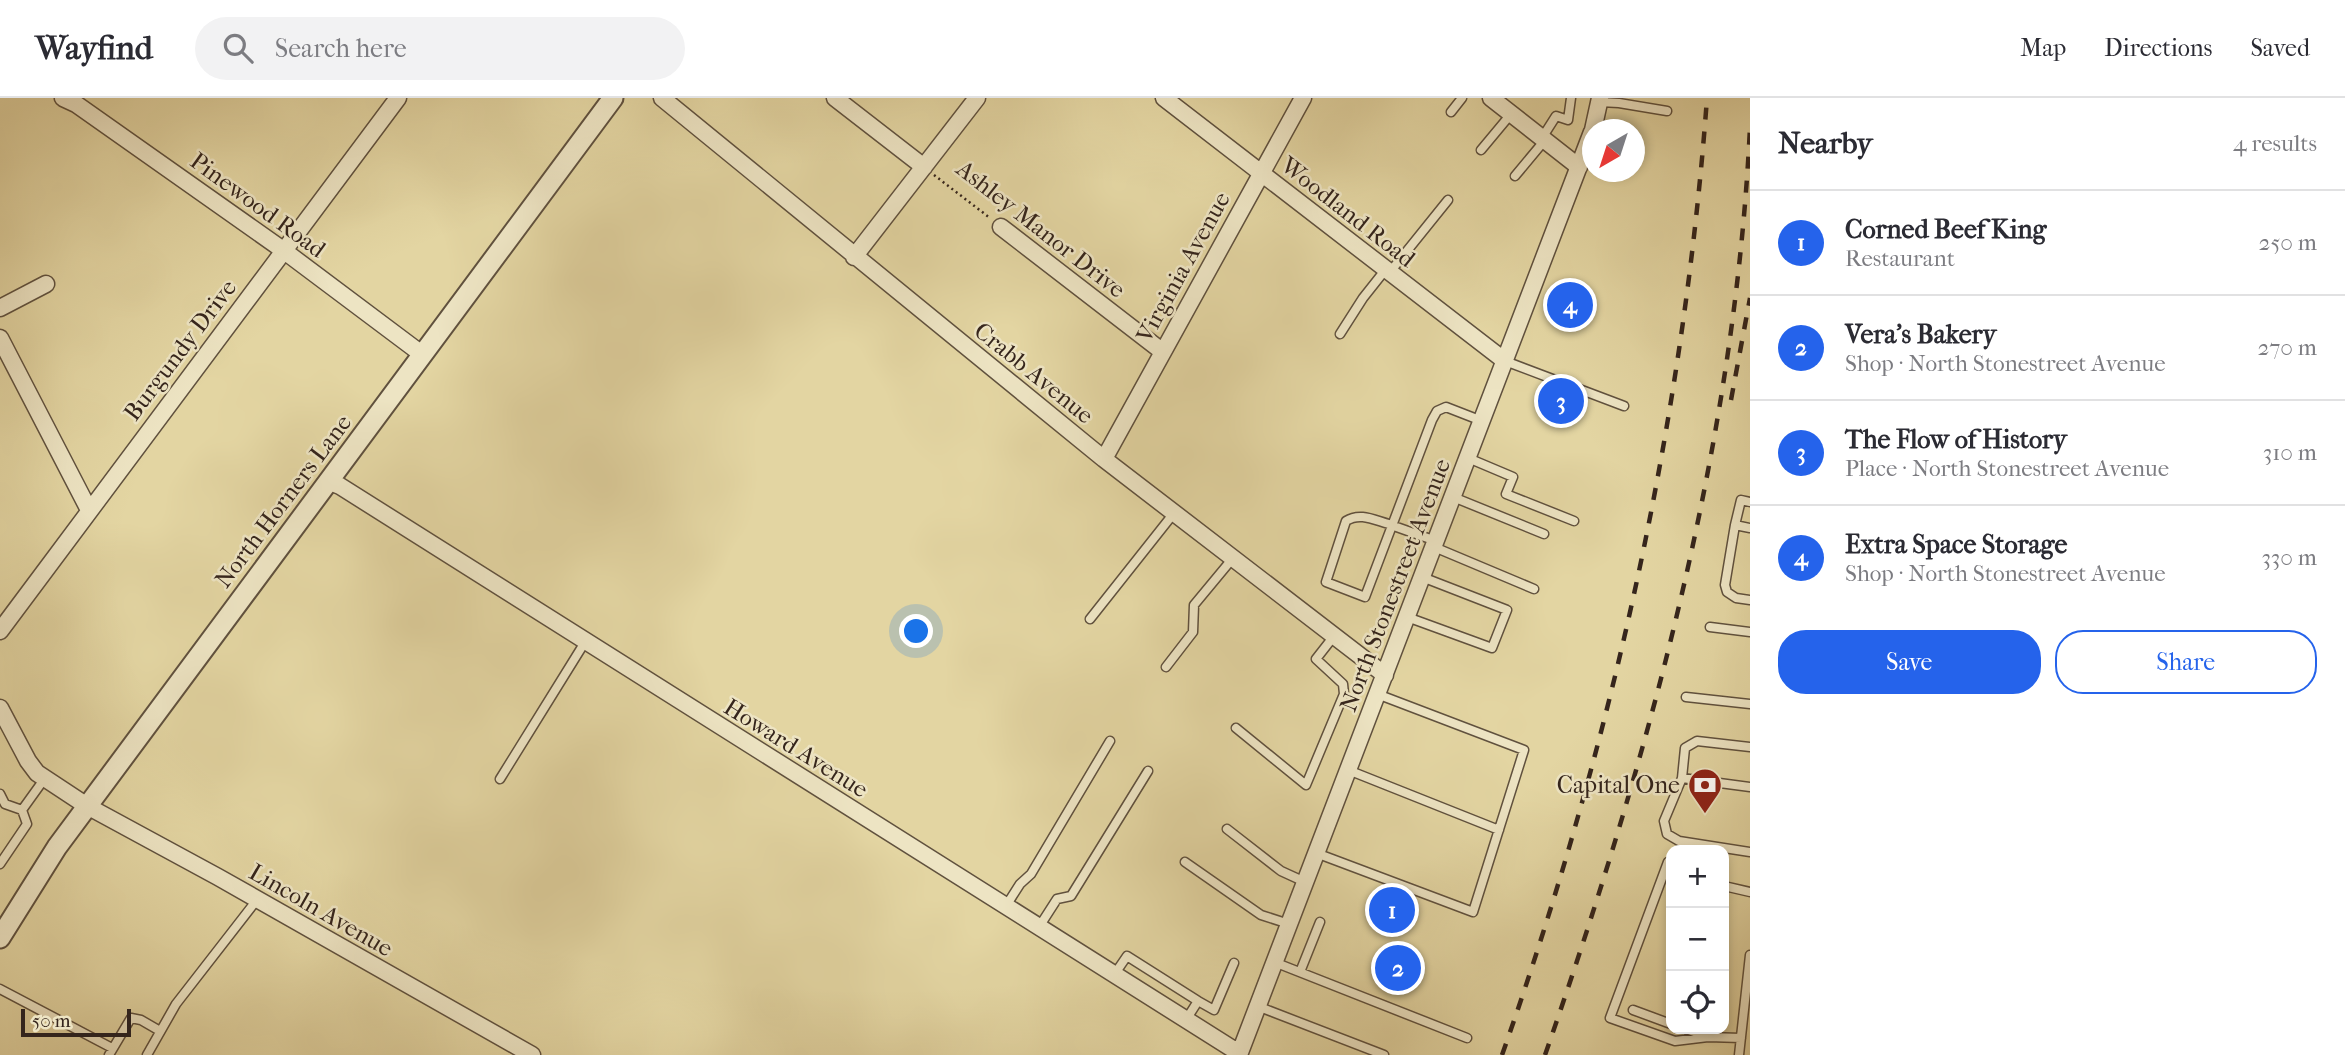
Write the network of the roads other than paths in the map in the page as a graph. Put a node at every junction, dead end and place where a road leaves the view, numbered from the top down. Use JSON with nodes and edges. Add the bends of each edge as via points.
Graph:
{"nodes":[{"id":1,"x":63,"y":98,"type":"edge"},
{"id":2,"x":613,"y":98,"type":"edge"},
{"id":3,"x":662,"y":98,"type":"edge"},
{"id":4,"x":835,"y":98,"type":"edge"},
{"id":5,"x":977,"y":98,"type":"edge"},
{"id":6,"x":1164,"y":98,"type":"edge"},
{"id":7,"x":1303,"y":98,"type":"edge"},
{"id":8,"x":1462,"y":98,"type":"edge"},
{"id":9,"x":1491,"y":98,"type":"edge"},
{"id":10,"x":1572,"y":98,"type":"edge"},
{"id":11,"x":1599,"y":100,"type":"edge"},
{"id":12,"x":391,"y":101,"type":"edge"},
{"id":13,"x":1667,"y":111,"type":"dead end"},
{"id":14,"x":1451,"y":112,"type":"dead end"},
{"id":15,"x":1511,"y":114,"type":"junction"},
{"id":16,"x":1595,"y":119,"type":"edge"},
{"id":17,"x":1543,"y":139,"type":"junction"},
{"id":18,"x":1481,"y":150,"type":"dead end"},
{"id":19,"x":1582,"y":159,"type":"edge"},
{"id":20,"x":924,"y":167,"type":"junction"},
{"id":21,"x":1579,"y":167,"type":"junction"},
{"id":22,"x":1261,"y":173,"type":"junction"},
{"id":23,"x":1515,"y":176,"type":"dead end"},
{"id":24,"x":1448,"y":200,"type":"dead end"},
{"id":25,"x":1001,"y":227,"type":"road end"},
{"id":26,"x":283,"y":250,"type":"junction"},
{"id":27,"x":855,"y":257,"type":"junction"},
{"id":28,"x":1388,"y":271,"type":"junction"},
{"id":29,"x":46,"y":284,"type":"dead end"},
{"id":30,"x":0,"y":308,"type":"edge"},
{"id":31,"x":1340,"y":334,"type":"dead end"},
{"id":32,"x":0,"y":338,"type":"edge"},
{"id":33,"x":1163,"y":352,"type":"junction"},
{"id":34,"x":422,"y":355,"type":"junction"},
{"id":35,"x":1505,"y":361,"type":"junction"},
{"id":36,"x":1624,"y":406,"type":"dead end"},
{"id":37,"x":1482,"y":421,"type":"junction"},
{"id":38,"x":1468,"y":458,"type":"junction"},
{"id":39,"x":1104,"y":459,"type":"junction"},
{"id":40,"x":328,"y":481,"type":"junction"},
{"id":41,"x":1453,"y":497,"type":"junction"},
{"id":42,"x":1750,"y":502,"type":"edge"},
{"id":43,"x":89,"y":510,"type":"junction"},
{"id":44,"x":1174,"y":513,"type":"junction"},
{"id":45,"x":1574,"y":521,"type":"dead end"},
{"id":46,"x":1391,"y":525,"type":"junction"},
{"id":47,"x":1735,"y":526,"type":"junction"},
{"id":48,"x":1750,"y":528,"type":"edge"},
{"id":49,"x":1544,"y":534,"type":"dead end"},
{"id":50,"x":1435,"y":544,"type":"junction"},
{"id":51,"x":1233,"y":558,"type":"junction"},
{"id":52,"x":1422,"y":577,"type":"junction"},
{"id":53,"x":1534,"y":589,"type":"dead end"},
{"id":54,"x":1750,"y":600,"type":"edge"},
{"id":55,"x":1407,"y":617,"type":"junction"},
{"id":56,"x":1090,"y":619,"type":"dead end"},
{"id":57,"x":1710,"y":627,"type":"dead end"},
{"id":58,"x":0,"y":631,"type":"edge"},
{"id":59,"x":1750,"y":632,"type":"edge"},
{"id":60,"x":1334,"y":636,"type":"junction"},
{"id":61,"x":584,"y":642,"type":"junction"},
{"id":62,"x":1166,"y":667,"type":"dead end"},
{"id":63,"x":1385,"y":675,"type":"junction"},
{"id":64,"x":1377,"y":694,"type":"junction"},
{"id":65,"x":1686,"y":697,"type":"dead end"},
{"id":66,"x":1750,"y":704,"type":"edge"},
{"id":67,"x":0,"y":708,"type":"edge"},
{"id":68,"x":1236,"y":728,"type":"dead end"},
{"id":69,"x":1110,"y":741,"type":"dead end"},
{"id":70,"x":1750,"y":747,"type":"edge"},
{"id":71,"x":1348,"y":770,"type":"junction"},
{"id":72,"x":1148,"y":771,"type":"dead end"},
{"id":73,"x":45,"y":778,"type":"junction"},
{"id":74,"x":1682,"y":778,"type":"junction"},
{"id":75,"x":500,"y":779,"type":"dead end"},
{"id":76,"x":1750,"y":787,"type":"edge"},
{"id":77,"x":0,"y":794,"type":"edge"},
{"id":78,"x":87,"y":806,"type":"junction"},
{"id":79,"x":22,"y":810,"type":"junction"},
{"id":80,"x":1227,"y":830,"type":"dead end"},
{"id":81,"x":1499,"y":830,"type":"junction"},
{"id":82,"x":1750,"y":852,"type":"edge"},
{"id":83,"x":1316,"y":853,"type":"junction"},
{"id":84,"x":1185,"y":862,"type":"dead end"},
{"id":85,"x":0,"y":864,"type":"edge"},
{"id":86,"x":1666,"y":867,"type":"edge"},
{"id":87,"x":1305,"y":882,"type":"junction"},
{"id":88,"x":1729,"y":887,"type":"edge"},
{"id":89,"x":1750,"y":892,"type":"edge"},
{"id":90,"x":257,"y":901,"type":"junction"},
{"id":91,"x":1006,"y":906,"type":"junction"},
{"id":92,"x":1320,"y":922,"type":"dead end"},
{"id":93,"x":1289,"y":924,"type":"junction"},
{"id":94,"x":1039,"y":927,"type":"junction"},
{"id":95,"x":0,"y":938,"type":"edge"},
{"id":96,"x":1750,"y":955,"type":"edge"},
{"id":97,"x":1274,"y":961,"type":"junction"},
{"id":98,"x":1234,"y":963,"type":"dead end"},
{"id":99,"x":1300,"y":972,"type":"junction"},
{"id":100,"x":1114,"y":975,"type":"junction"},
{"id":101,"x":0,"y":989,"type":"edge"},
{"id":102,"x":1198,"y":1001,"type":"junction"},
{"id":103,"x":1257,"y":1006,"type":"junction"},
{"id":104,"x":1633,"y":1010,"type":"dead end"},
{"id":105,"x":1186,"y":1020,"type":"junction"},
{"id":106,"x":1666,"y":1022,"type":"edge"},
{"id":107,"x":160,"y":1031,"type":"junction"},
{"id":108,"x":1700,"y":1034,"type":"edge"},
{"id":109,"x":1708,"y":1037,"type":"junction"},
{"id":110,"x":1466,"y":1038,"type":"dead end"},
{"id":111,"x":1741,"y":1038,"type":"junction"},
{"id":112,"x":111,"y":1052,"type":"edge"},
{"id":113,"x":1239,"y":1054,"type":"edge"},
{"id":114,"x":147,"y":1055,"type":"edge"},
{"id":115,"x":531,"y":1055,"type":"edge"},
{"id":116,"x":1384,"y":1055,"type":"edge"},
{"id":117,"x":1739,"y":1055,"type":"edge"}],
"edges":[{"from":1,"to":26,"type":"street","name":"Pinewood Road"},
{"from":2,"to":34,"type":"street","name":"North Horners Lane"},
{"from":3,"to":27,"type":"street","name":"Crabb Avenue"},
{"from":4,"to":20,"type":"street"},
{"from":5,"to":20,"type":"street"},
{"from":6,"to":22,"type":"street","name":"Woodland Road"},
{"from":7,"to":22,"type":"street","name":"Virginia Avenue"},
{"from":8,"to":14,"type":"lane"},
{"from":9,"to":15,"type":"street"},
{"from":10,"to":17,"type":"lane","via":[[1568,120],[1556,116]]},
{"from":11,"to":13,"type":"lane"},
{"from":11,"to":16,"type":"street","name":"North Stonestreet Avenue"},
{"from":12,"to":26,"type":"street","name":"Burgundy Drive"},
{"from":15,"to":17,"type":"street"},
{"from":15,"to":18,"type":"lane"},
{"from":17,"to":21,"type":"street"},
{"from":17,"to":23,"type":"lane"},
{"from":19,"to":21,"type":"street","name":"North Stonestreet Avenue"},
{"from":20,"to":27,"type":"street"},
{"from":21,"to":35,"type":"street","name":"North Stonestreet Avenue"},
{"from":22,"to":28,"type":"street","name":"Woodland Road"},
{"from":22,"to":33,"type":"street","name":"Virginia Avenue"},
{"from":24,"to":28,"type":"lane"},
{"from":25,"to":33,"type":"street","name":"Ashley Manor Drive"},
{"from":26,"to":34,"type":"street","name":"Pinewood Road"},
{"from":26,"to":43,"type":"street","name":"Burgundy Drive"},
{"from":27,"to":39,"type":"street","name":"Crabb Avenue"},
{"from":28,"to":31,"type":"lane","via":[[1363,298]]},
{"from":28,"to":35,"type":"street","name":"Woodland Road"},
{"from":29,"to":30,"type":"street"},
{"from":32,"to":43,"type":"street"},
{"from":33,"to":39,"type":"street","name":"Virginia Avenue"},
{"from":34,"to":40,"type":"street","name":"North Horners Lane"},
{"from":35,"to":36,"type":"lane"},
{"from":35,"to":37,"type":"street","name":"North Stonestreet Avenue"},
{"from":37,"to":38,"type":"street","name":"North Stonestreet Avenue"},
{"from":37,"to":46,"type":"lane","via":[[1446,407],[1437,411]]},
{"from":38,"to":41,"type":"street","name":"North Stonestreet Avenue"},
{"from":38,"to":45,"type":"lane","via":[[1513,477],[1506,494]]},
{"from":39,"to":44,"type":"street","name":"Crabb Avenue"},
{"from":40,"to":61,"type":"street","name":"Howard Avenue"},
{"from":40,"to":78,"type":"street","name":"North Horners Lane"},
{"from":41,"to":49,"type":"lane"},
{"from":41,"to":50,"type":"street","name":"North Stonestreet Avenue"},
{"from":42,"to":47,"type":"lane","via":[[1741,500]]},
{"from":43,"to":58,"type":"street","name":"Burgundy Drive"},
{"from":44,"to":51,"type":"street","name":"Crabb Avenue"},
{"from":44,"to":56,"type":"lane"},
{"from":46,"to":46,"type":"lane","via":[[1361,516],[1346,521],[1326,582],[1365,597]]},
{"from":46,"to":50,"type":"lane"},
{"from":47,"to":48,"type":"lane"},
{"from":47,"to":54,"type":"lane","via":[[1725,585],[1736,598]]},
{"from":50,"to":52,"type":"street","name":"North Stonestreet Avenue"},
{"from":50,"to":53,"type":"lane"},
{"from":51,"to":60,"type":"street","name":"Crabb Avenue"},
{"from":51,"to":62,"type":"lane","via":[[1194,605],[1193,632]]},
{"from":52,"to":55,"type":"street","name":"North Stonestreet Avenue"},
{"from":52,"to":55,"type":"lane","via":[[1507,610],[1492,649]]},
{"from":55,"to":63,"type":"street","name":"North Stonestreet Avenue"},
{"from":57,"to":59,"type":"lane"},
{"from":60,"to":63,"type":"street","name":"Crabb Avenue"},
{"from":60,"to":68,"type":"lane","via":[[1316,659],[1343,684],[1344,694],[1306,785]]},
{"from":61,"to":75,"type":"lane"},
{"from":61,"to":91,"type":"street","name":"Howard Avenue"},
{"from":63,"to":64,"type":"street","name":"North Stonestreet Avenue"},
{"from":64,"to":71,"type":"street","name":"North Stonestreet Avenue"},
{"from":64,"to":81,"type":"lane","via":[[1524,750]]},
{"from":65,"to":66,"type":"lane"},
{"from":67,"to":73,"type":"street","name":"Lincoln Avenue","via":[[28,761]]},
{"from":69,"to":91,"type":"lane","via":[[1031,874]]},
{"from":70,"to":74,"type":"lane","via":[[1691,743],[1685,748]]},
{"from":71,"to":81,"type":"lane"},
{"from":71,"to":83,"type":"street","name":"North Stonestreet Avenue"},
{"from":72,"to":94,"type":"lane","via":[[1071,896],[1057,899]]},
{"from":73,"to":78,"type":"street","name":"Lincoln Avenue"},
{"from":73,"to":79,"type":"lane"},
{"from":74,"to":76,"type":"lane"},
{"from":74,"to":82,"type":"lane","via":[[1664,821],[1667,834],[1679,841]]},
{"from":77,"to":79,"type":"lane","via":[[5,804]]},
{"from":78,"to":90,"type":"street","name":"Lincoln Avenue"},
{"from":78,"to":95,"type":"street","name":"North Horners Lane"},
{"from":79,"to":85,"type":"lane","via":[[27,824]]},
{"from":80,"to":87,"type":"lane","via":[[1281,872]]},
{"from":81,"to":83,"type":"lane","via":[[1473,912]]},
{"from":83,"to":87,"type":"street","name":"North Stonestreet Avenue"},
{"from":84,"to":93,"type":"lane","via":[[1261,915]]},
{"from":86,"to":109,"type":"lane","via":[[1610,1018],[1675,1041]]},
{"from":87,"to":93,"type":"street","name":"North Stonestreet Avenue"},
{"from":88,"to":89,"type":"lane"},
{"from":90,"to":107,"type":"lane"},
{"from":90,"to":115,"type":"street","name":"Lincoln Avenue"},
{"from":91,"to":94,"type":"street","name":"Howard Avenue"},
{"from":92,"to":99,"type":"lane"},
{"from":93,"to":97,"type":"street","name":"North Stonestreet Avenue"},
{"from":94,"to":100,"type":"street","name":"Howard Avenue"},
{"from":96,"to":111,"type":"lane"},
{"from":97,"to":99,"type":"lane"},
{"from":97,"to":103,"type":"street","name":"North Stonestreet Avenue"},
{"from":98,"to":102,"type":"lane","via":[[1214,1010]]},
{"from":99,"to":110,"type":"lane"},
{"from":100,"to":102,"type":"lane","via":[[1127,956]]},
{"from":100,"to":105,"type":"street","name":"Howard Avenue"},
{"from":101,"to":112,"type":"lane"},
{"from":102,"to":105,"type":"lane"},
{"from":103,"to":113,"type":"street","name":"North Stonestreet Avenue"},
{"from":103,"to":116,"type":"lane"},
{"from":104,"to":106,"type":"lane"},
{"from":105,"to":113,"type":"street","name":"Howard Avenue"},
{"from":107,"to":112,"type":"lane","via":[[131,1018]]},
{"from":107,"to":114,"type":"lane"},
{"from":108,"to":109,"type":"lane"},
{"from":109,"to":111,"type":"lane"},
{"from":111,"to":117,"type":"lane"}]}
